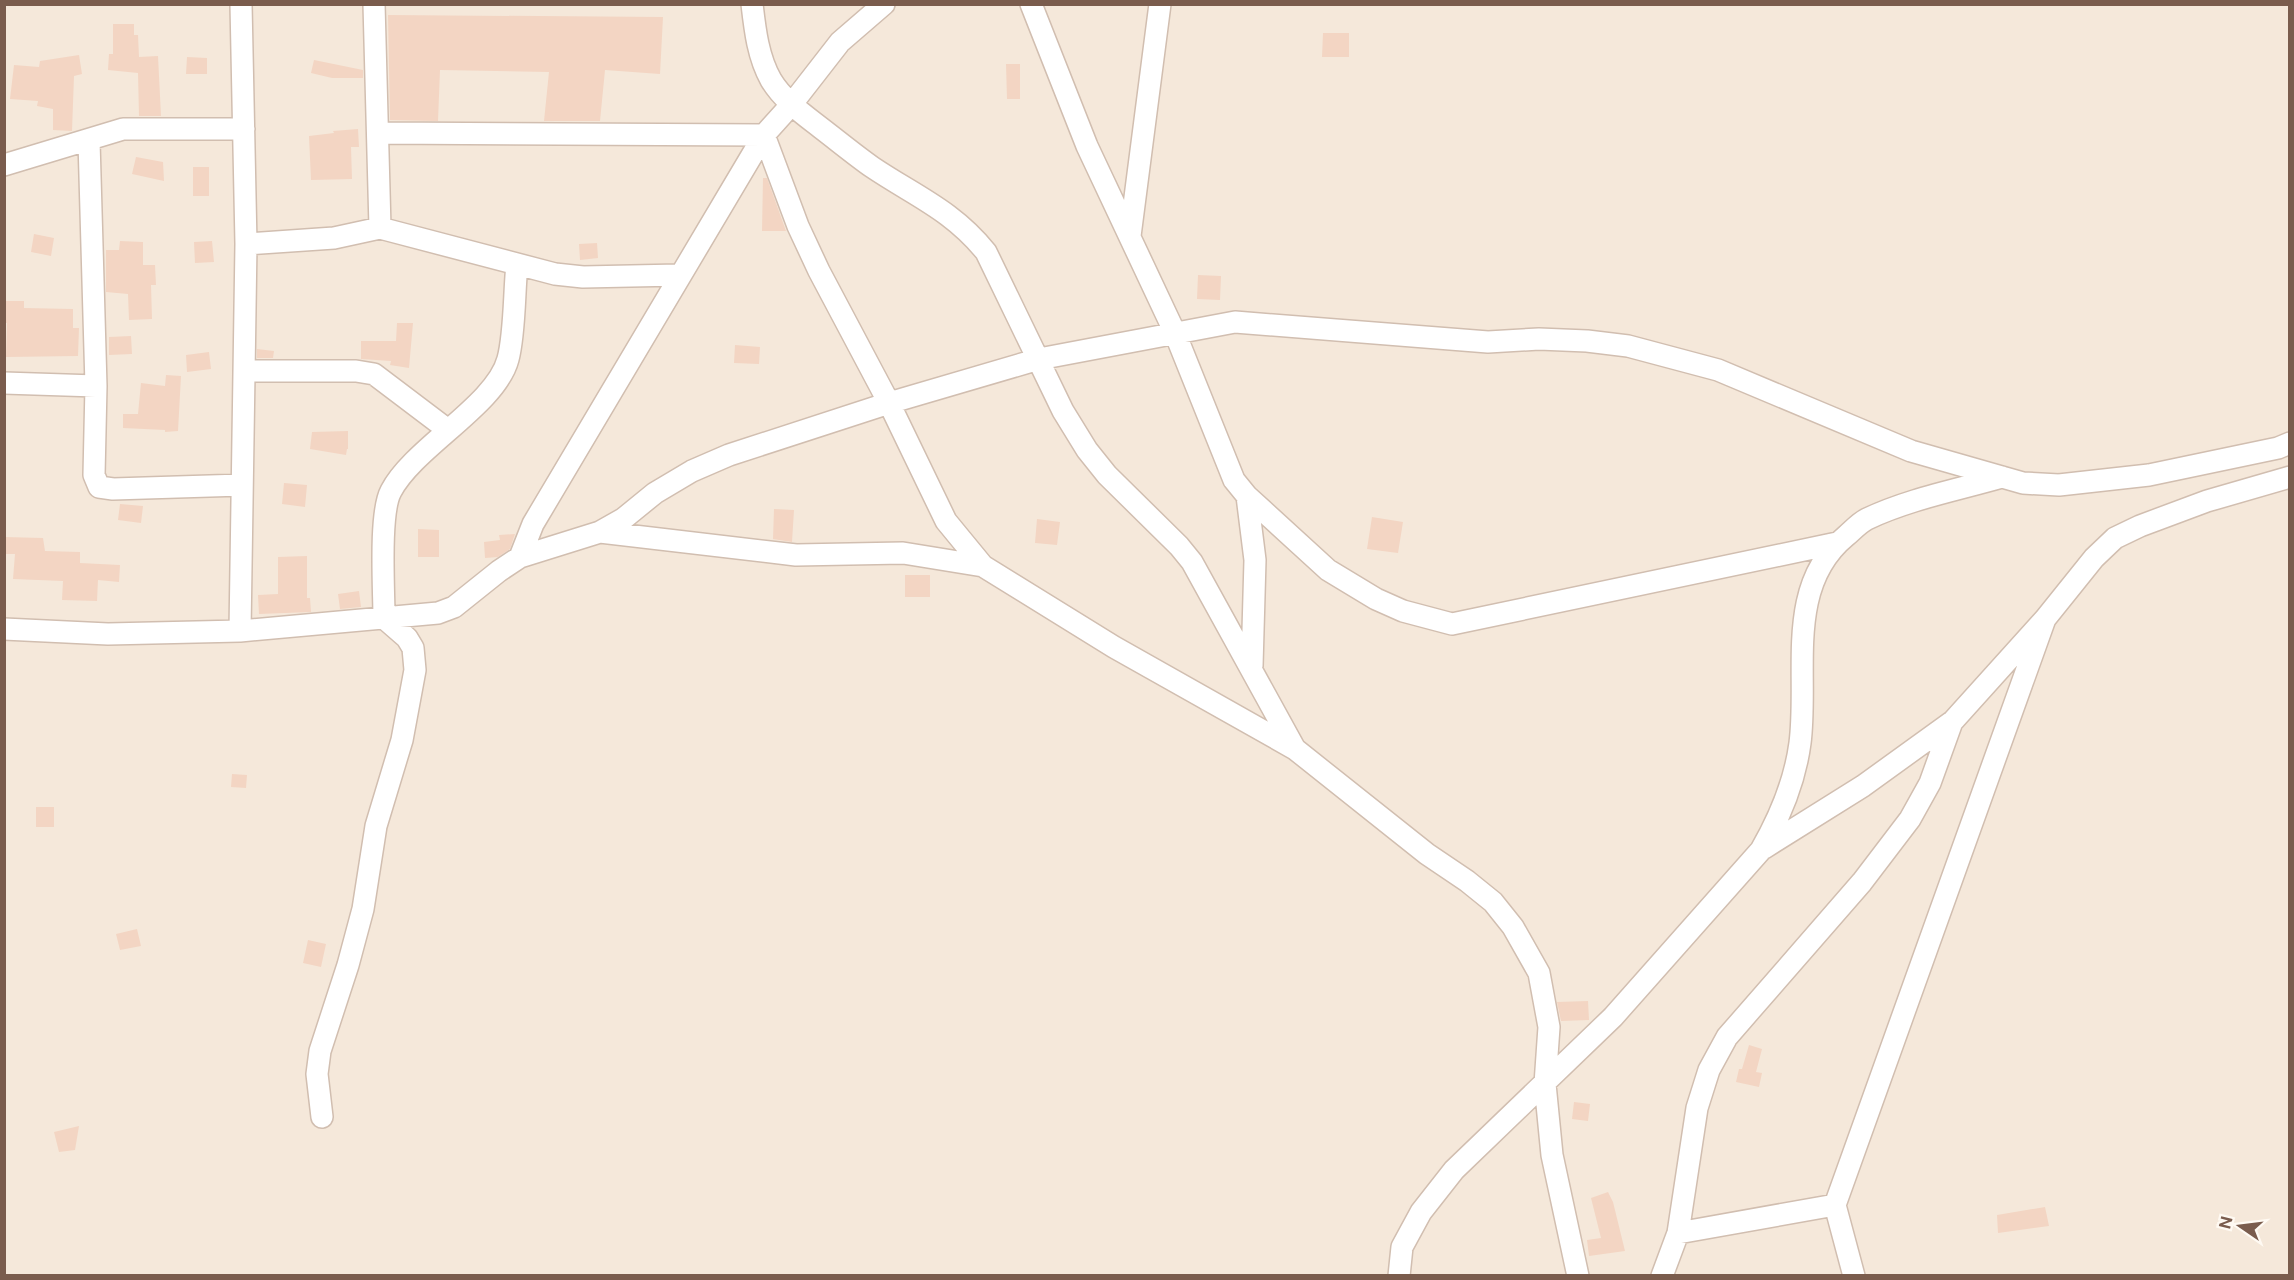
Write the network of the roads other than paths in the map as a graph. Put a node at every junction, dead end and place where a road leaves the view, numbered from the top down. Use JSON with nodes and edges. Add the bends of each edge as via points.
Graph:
{"nodes":[{"id":1,"x":241,"y":4,"type":"edge"},
{"id":2,"x":375,"y":4,"type":"edge"},
{"id":3,"x":752,"y":4,"type":"edge"},
{"id":4,"x":884,"y":4,"type":"edge"},
{"id":5,"x":1031,"y":4,"type":"edge"},
{"id":6,"x":1160,"y":4,"type":"edge"},
{"id":7,"x":791,"y":105,"type":"junction"},
{"id":8,"x":244,"y":129,"type":"junction"},
{"id":9,"x":378,"y":133,"type":"junction"},
{"id":10,"x":764,"y":135,"type":"junction"},
{"id":11,"x":89,"y":141,"type":"junction"},
{"id":12,"x":4,"y":165,"type":"edge"},
{"id":13,"x":380,"y":228,"type":"junction"},
{"id":14,"x":1130,"y":237,"type":"junction"},
{"id":15,"x":246,"y":244,"type":"junction"},
{"id":16,"x":517,"y":264,"type":"junction"},
{"id":17,"x":679,"y":275,"type":"junction"},
{"id":18,"x":1175,"y":333,"type":"junction"},
{"id":19,"x":1039,"y":359,"type":"junction"},
{"id":20,"x":244,"y":371,"type":"junction"},
{"id":21,"x":4,"y":383,"type":"edge"},
{"id":22,"x":96,"y":386,"type":"junction"},
{"id":23,"x":889,"y":403,"type":"junction"},
{"id":24,"x":448,"y":430,"type":"junction"},
{"id":25,"x":2289,"y":443,"type":"edge"},
{"id":26,"x":2003,"y":477,"type":"junction"},
{"id":27,"x":2289,"y":477,"type":"edge"},
{"id":28,"x":242,"y":484,"type":"junction"},
{"id":29,"x":1247,"y":496,"type":"junction"},
{"id":30,"x":600,"y":532,"type":"junction"},
{"id":31,"x":1837,"y":543,"type":"junction"},
{"id":32,"x":520,"y":557,"type":"junction"},
{"id":33,"x":983,"y":566,"type":"junction"},
{"id":34,"x":384,"y":618,"type":"junction"},
{"id":35,"x":2045,"y":619,"type":"junction"},
{"id":36,"x":4,"y":629,"type":"edge"},
{"id":37,"x":240,"y":631,"type":"junction"},
{"id":38,"x":1252,"y":670,"type":"junction"},
{"id":39,"x":1953,"y":721,"type":"junction"},
{"id":40,"x":1295,"y":749,"type":"junction"},
{"id":41,"x":1761,"y":850,"type":"junction"},
{"id":42,"x":1545,"y":1084,"type":"junction"},
{"id":43,"x":322,"y":1117,"type":"dead end"},
{"id":44,"x":1835,"y":1205,"type":"junction"},
{"id":45,"x":1678,"y":1233,"type":"junction"},
{"id":46,"x":1399,"y":1275,"type":"edge"},
{"id":47,"x":1578,"y":1275,"type":"edge"},
{"id":48,"x":1662,"y":1275,"type":"edge"},
{"id":49,"x":1854,"y":1275,"type":"edge"}],
"edges":[{"from":1,"to":8,"type":"street"},
{"from":2,"to":9,"type":"street"},
{"from":3,"to":7,"type":"street","via":[[763,60],[771,80]]},
{"from":4,"to":7,"type":"street","via":[[840,42]]},
{"from":5,"to":14,"type":"street","via":[[1087,146]]},
{"from":6,"to":14,"type":"street"},
{"from":7,"to":10,"type":"street"},
{"from":7,"to":19,"type":"street","via":[[872,167],[950,215],[971,234],[986,252]]},
{"from":8,"to":11,"type":"street","via":[[123,129]]},
{"from":8,"to":15,"type":"street"},
{"from":9,"to":10,"type":"street"},
{"from":9,"to":13,"type":"street"},
{"from":10,"to":17,"type":"street"},
{"from":10,"to":23,"type":"street","via":[[798,226]]},
{"from":11,"to":12,"type":"street"},
{"from":11,"to":22,"type":"street"},
{"from":13,"to":15,"type":"street","via":[[334,238]]},
{"from":13,"to":16,"type":"street"},
{"from":14,"to":18,"type":"street"},
{"from":15,"to":20,"type":"street"},
{"from":16,"to":17,"type":"street","via":[[583,277]]},
{"from":16,"to":24,"type":"street","via":[[508,361],[492,388]]},
{"from":17,"to":32,"type":"street","via":[[533,524]]},
{"from":18,"to":19,"type":"street"},
{"from":18,"to":26,"type":"street","via":[[1234,322],[1488,342],[1587,340],[1628,346],[1718,370],[1911,451]]},
{"from":18,"to":29,"type":"street","via":[[1226,463]]},
{"from":19,"to":23,"type":"street"},
{"from":19,"to":38,"type":"street","via":[[1063,411],[1087,450],[1192,562]]},
{"from":20,"to":24,"type":"street","via":[[374,374]]},
{"from":20,"to":28,"type":"street"},
{"from":21,"to":22,"type":"street"},
{"from":22,"to":28,"type":"street","via":[[94,476],[99,487]]},
{"from":23,"to":30,"type":"street","via":[[692,471]]},
{"from":23,"to":33,"type":"street","via":[[946,521]]},
{"from":24,"to":34,"type":"street","via":[[390,492],[384,515]]},
{"from":25,"to":26,"type":"street","via":[[2149,475],[2059,485],[2023,483]]},
{"from":26,"to":31,"type":"street","via":[[1901,505],[1865,520]]},
{"from":27,"to":35,"type":"street","via":[[2207,501],[2115,538]]},
{"from":28,"to":37,"type":"street"},
{"from":29,"to":31,"type":"street","via":[[1328,570],[1403,611],[1452,624]]},
{"from":29,"to":38,"type":"street","via":[[1255,560]]},
{"from":30,"to":32,"type":"street"},
{"from":30,"to":33,"type":"street","via":[[796,555],[903,553]]},
{"from":31,"to":41,"type":"street","via":[[1810,589],[1804,618],[1800,744],[1788,793]]},
{"from":32,"to":34,"type":"street","via":[[454,607],[438,613]]},
{"from":33,"to":40,"type":"street","via":[[1114,647]]},
{"from":34,"to":37,"type":"street"},
{"from":34,"to":43,"type":"street","via":[[413,648],[415,670],[402,740],[376,826],[363,909],[320,1051],[317,1074]]},
{"from":35,"to":39,"type":"street"},
{"from":35,"to":44,"type":"street"},
{"from":36,"to":37,"type":"street","via":[[108,634]]},
{"from":38,"to":40,"type":"street"},
{"from":39,"to":41,"type":"street","via":[[1863,786]]},
{"from":39,"to":45,"type":"street","via":[[1930,783],[1910,819],[1862,882],[1727,1036],[1709,1070],[1697,1108]]},
{"from":40,"to":42,"type":"street","via":[[1427,855],[1493,902],[1513,927],[1539,974],[1549,1027]]},
{"from":41,"to":42,"type":"street","via":[[1613,1017]]},
{"from":42,"to":46,"type":"street","via":[[1454,1170],[1421,1212],[1402,1247]]},
{"from":42,"to":47,"type":"street","via":[[1552,1155]]},
{"from":44,"to":45,"type":"street"},
{"from":44,"to":49,"type":"street"},
{"from":45,"to":48,"type":"street"}]}
